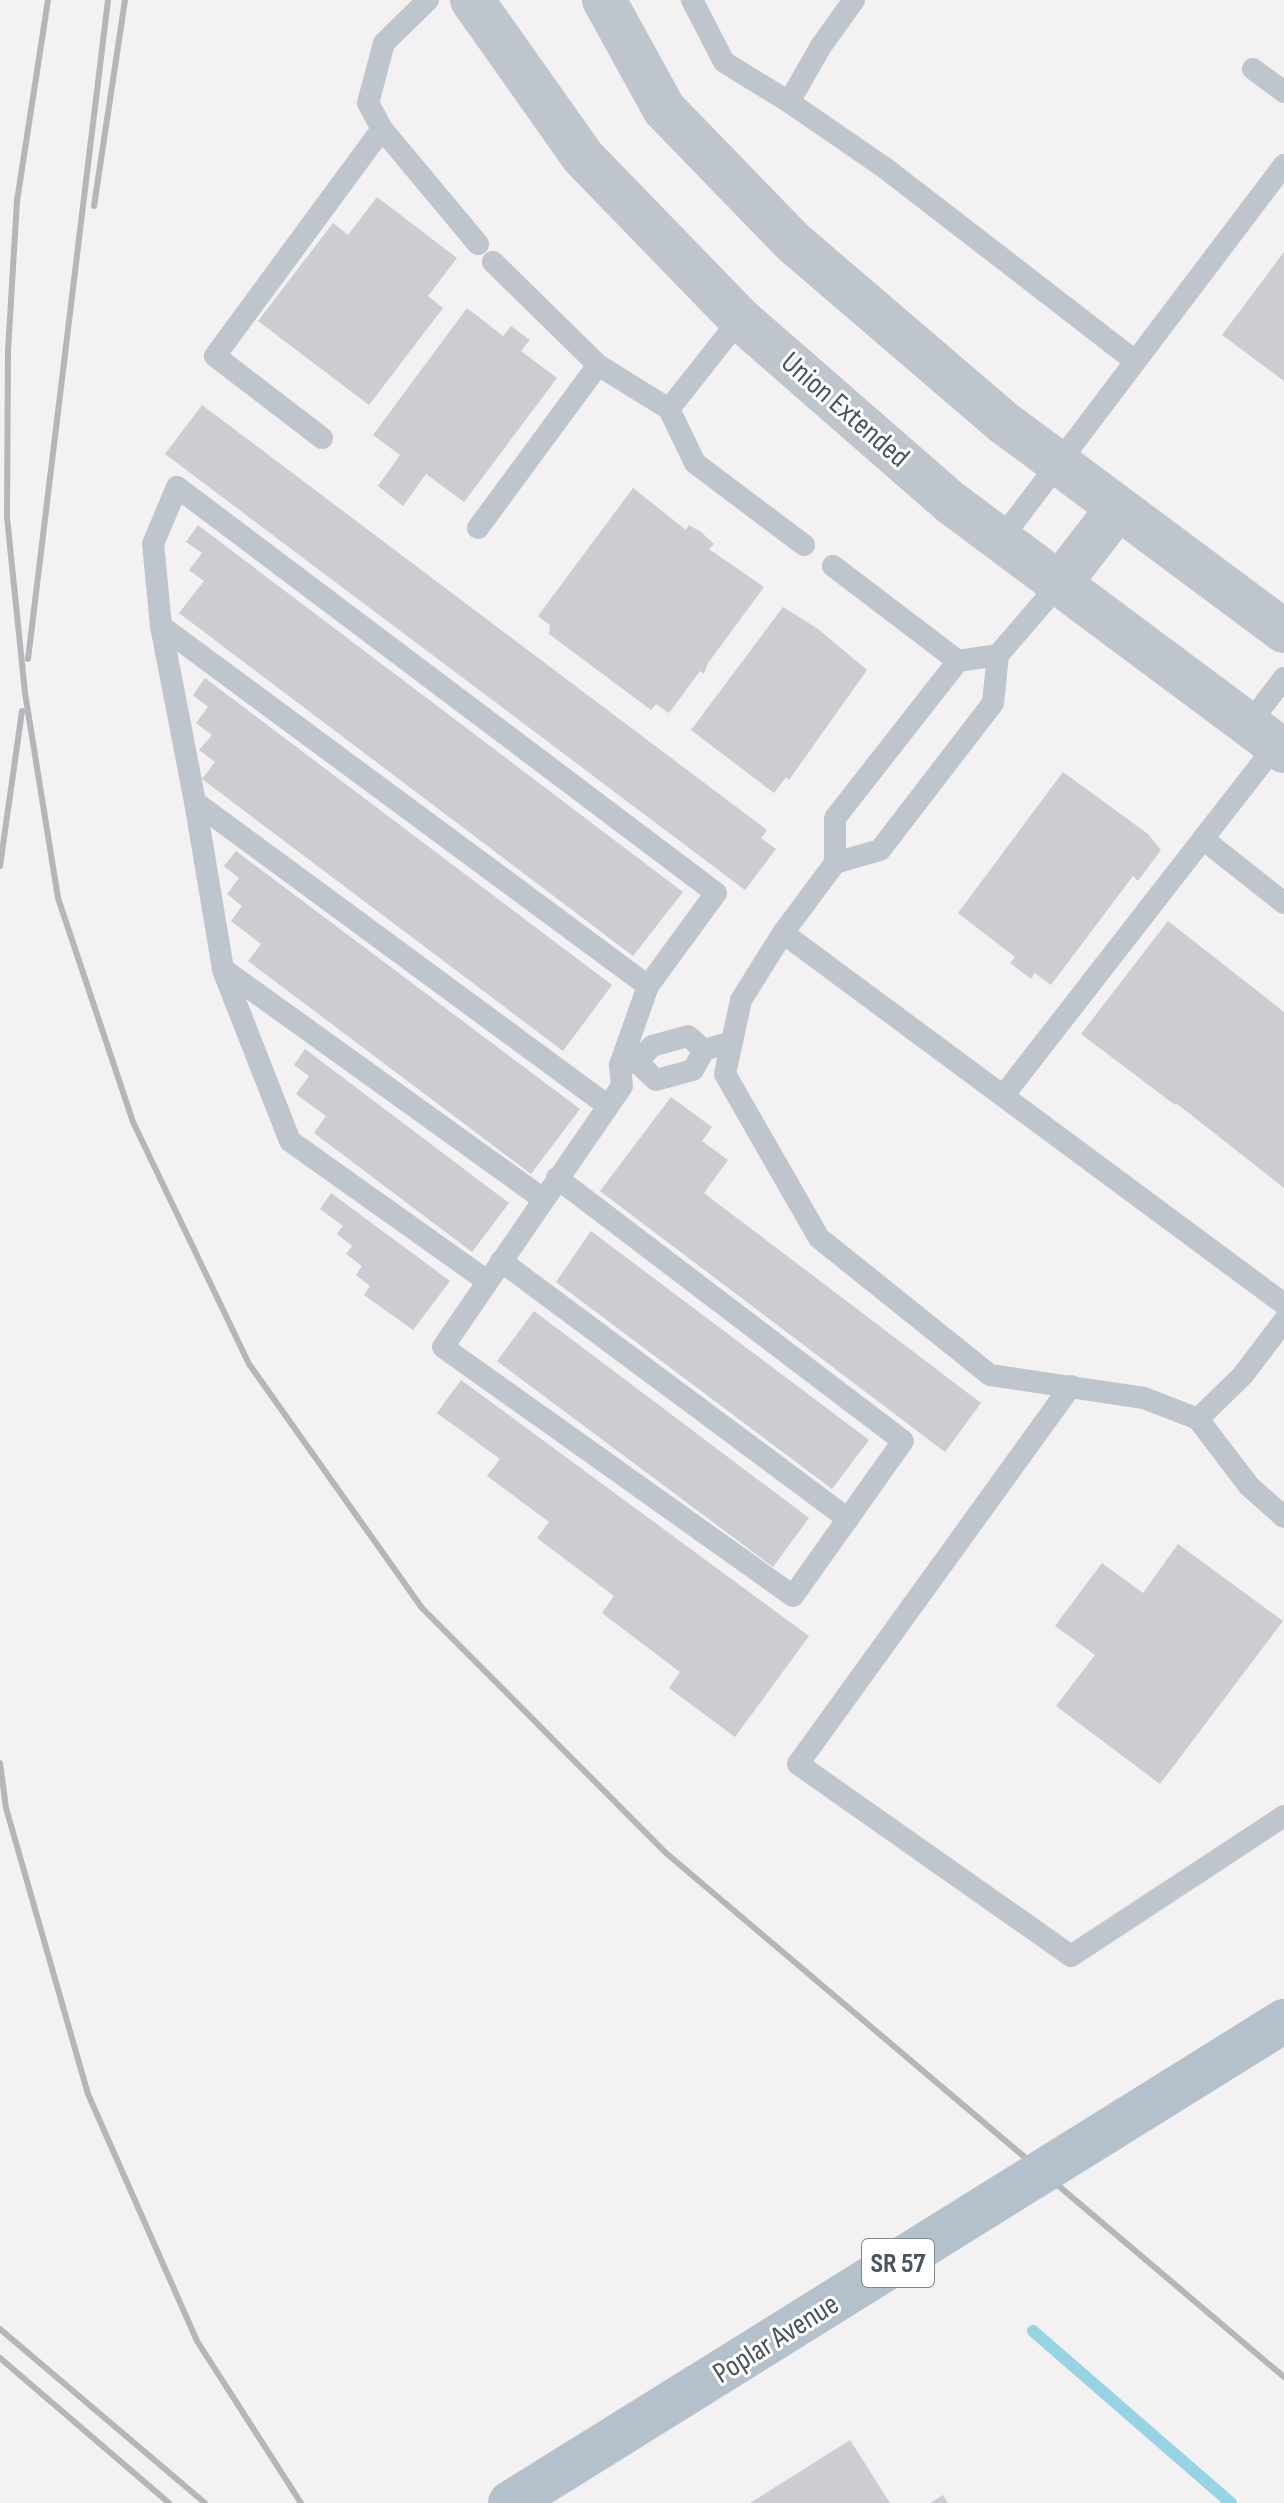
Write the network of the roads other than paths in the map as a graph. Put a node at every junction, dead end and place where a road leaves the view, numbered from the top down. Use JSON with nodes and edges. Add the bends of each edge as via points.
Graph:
{"nodes":[{"id":1,"x":428,"y":0,"type":"edge"},
{"id":2,"x":472,"y":0,"type":"edge"},
{"id":3,"x":604,"y":0,"type":"edge"},
{"id":4,"x":692,"y":0,"type":"edge"},
{"id":5,"x":854,"y":0,"type":"edge"},
{"id":6,"x":1253,"y":69,"type":"dead end"},
{"id":7,"x":1284,"y":92,"type":"edge"},
{"id":8,"x":789,"y":102,"type":"junction"},
{"id":9,"x":382,"y":129,"type":"junction"},
{"id":10,"x":1284,"y":165,"type":"edge"},
{"id":11,"x":478,"y":244,"type":"dead end"},
{"id":12,"x":493,"y":262,"type":"dead end"},
{"id":13,"x":740,"y":319,"type":"junction"},
{"id":14,"x":1135,"y":361,"type":"junction"},
{"id":15,"x":598,"y":365,"type":"junction"},
{"id":16,"x":669,"y":409,"type":"junction"},
{"id":17,"x":322,"y":438,"type":"dead end"},
{"id":18,"x":1059,"y":463,"type":"junction"},
{"id":19,"x":1118,"y":508,"type":"junction"},
{"id":20,"x":478,"y":528,"type":"dead end"},
{"id":21,"x":1001,"y":539,"type":"junction"},
{"id":22,"x":804,"y":545,"type":"dead end"},
{"id":23,"x":833,"y":566,"type":"dead end"},
{"id":24,"x":1060,"y":583,"type":"junction"},
{"id":25,"x":161,"y":626,"type":"junction"},
{"id":26,"x":1284,"y":631,"type":"edge"},
{"id":27,"x":998,"y":655,"type":"junction"},
{"id":28,"x":958,"y":661,"type":"junction"},
{"id":29,"x":1284,"y":678,"type":"edge"},
{"id":30,"x":1270,"y":740,"type":"edge"},
{"id":31,"x":195,"y":802,"type":"junction"},
{"id":32,"x":1203,"y":839,"type":"junction"},
{"id":33,"x":835,"y":863,"type":"junction"},
{"id":34,"x":1284,"y":903,"type":"edge"},
{"id":35,"x":783,"y":933,"type":"junction"},
{"id":36,"x":223,"y":969,"type":"junction"},
{"id":37,"x":648,"y":986,"type":"junction"},
{"id":38,"x":732,"y":1042,"type":"junction"},
{"id":39,"x":704,"y":1050,"type":"junction"},
{"id":40,"x":629,"y":1063,"type":"junction"},
{"id":41,"x":1003,"y":1096,"type":"junction"},
{"id":42,"x":608,"y":1106,"type":"junction"},
{"id":43,"x":557,"y":1178,"type":"junction"},
{"id":44,"x":543,"y":1199,"type":"junction"},
{"id":45,"x":501,"y":1261,"type":"junction"},
{"id":46,"x":487,"y":1281,"type":"junction"},
{"id":47,"x":1284,"y":1304,"type":"edge"},
{"id":48,"x":1284,"y":1321,"type":"edge"},
{"id":49,"x":1071,"y":1386,"type":"junction"},
{"id":50,"x":1198,"y":1419,"type":"junction"},
{"id":51,"x":1284,"y":1517,"type":"edge"},
{"id":52,"x":848,"y":1519,"type":"junction"},
{"id":53,"x":1284,"y":1816,"type":"edge"},
{"id":54,"x":1284,"y":2021,"type":"edge"},
{"id":55,"x":510,"y":2503,"type":"edge"}],
"edges":[{"from":1,"to":9,"type":"lane","via":[[384,43],[368,103]]},
{"from":2,"to":13,"type":"street","name":"Union Extended","via":[[583,157]]},
{"from":3,"to":18,"type":"street","via":[[664,109],[793,242],[1003,422]]},
{"from":4,"to":8,"type":"lane","via":[[724,62]]},
{"from":5,"to":8,"type":"lane"},
{"from":6,"to":7,"type":"lane"},
{"from":8,"to":14,"type":"lane","via":[[885,168]]},
{"from":9,"to":11,"type":"lane"},
{"from":9,"to":17,"type":"lane","via":[[215,356]]},
{"from":10,"to":14,"type":"lane"},
{"from":12,"to":15,"type":"lane"},
{"from":13,"to":16,"type":"lane"},
{"from":13,"to":21,"type":"street","name":"Union Extended","via":[[950,502]]},
{"from":14,"to":18,"type":"lane"},
{"from":15,"to":16,"type":"lane"},
{"from":15,"to":20,"type":"lane"},
{"from":16,"to":22,"type":"lane","via":[[695,463]]},
{"from":18,"to":19,"type":"street"},
{"from":18,"to":21,"type":"lane"},
{"from":19,"to":24,"type":"street"},
{"from":19,"to":26,"type":"street"},
{"from":21,"to":24,"type":"street","name":"Union Extended"},
{"from":23,"to":28,"type":"lane"},
{"from":24,"to":27,"type":"lane"},
{"from":24,"to":30,"type":"street","name":"Union Extended"},
{"from":25,"to":31,"type":"lane"},
{"from":25,"to":37,"type":"lane"},
{"from":25,"to":37,"type":"lane","via":[[153,544],[177,487],[716,893]]},
{"from":27,"to":28,"type":"lane"},
{"from":27,"to":33,"type":"lane","via":[[993,703],[880,850]]},
{"from":28,"to":33,"type":"lane","via":[[835,818]]},
{"from":29,"to":30,"type":"lane"},
{"from":30,"to":32,"type":"lane"},
{"from":31,"to":36,"type":"lane"},
{"from":31,"to":42,"type":"lane"},
{"from":32,"to":34,"type":"lane"},
{"from":32,"to":41,"type":"lane"},
{"from":33,"to":35,"type":"lane"},
{"from":35,"to":38,"type":"lane","via":[[741,1000]]},
{"from":35,"to":41,"type":"lane"},
{"from":36,"to":44,"type":"lane"},
{"from":36,"to":46,"type":"lane","via":[[290,1141]]},
{"from":37,"to":40,"type":"lane"},
{"from":38,"to":39,"type":"lane"},
{"from":38,"to":49,"type":"lane","via":[[725,1074],[819,1238],[990,1375]]},
{"from":39,"to":40,"type":"lane","via":[[688,1036],[652,1046]]},
{"from":39,"to":40,"type":"lane","via":[[693,1070],[656,1080]]},
{"from":40,"to":42,"type":"lane"},
{"from":41,"to":47,"type":"lane"},
{"from":42,"to":43,"type":"lane"},
{"from":43,"to":44,"type":"lane"},
{"from":43,"to":52,"type":"lane","via":[[903,1441]]},
{"from":44,"to":45,"type":"lane"},
{"from":45,"to":46,"type":"lane"},
{"from":45,"to":52,"type":"lane"},
{"from":46,"to":52,"type":"lane","via":[[443,1347],[793,1596]]},
{"from":48,"to":50,"type":"lane","via":[[1243,1375]]},
{"from":49,"to":50,"type":"lane","via":[[1144,1398]]},
{"from":49,"to":53,"type":"lane","via":[[798,1764],[1071,1956]]},
{"from":50,"to":51,"type":"lane","via":[[1249,1486]]},
{"from":54,"to":55,"type":"main road","name":"Poplar Avenue","number":"SR 57","bridge":true}]}
